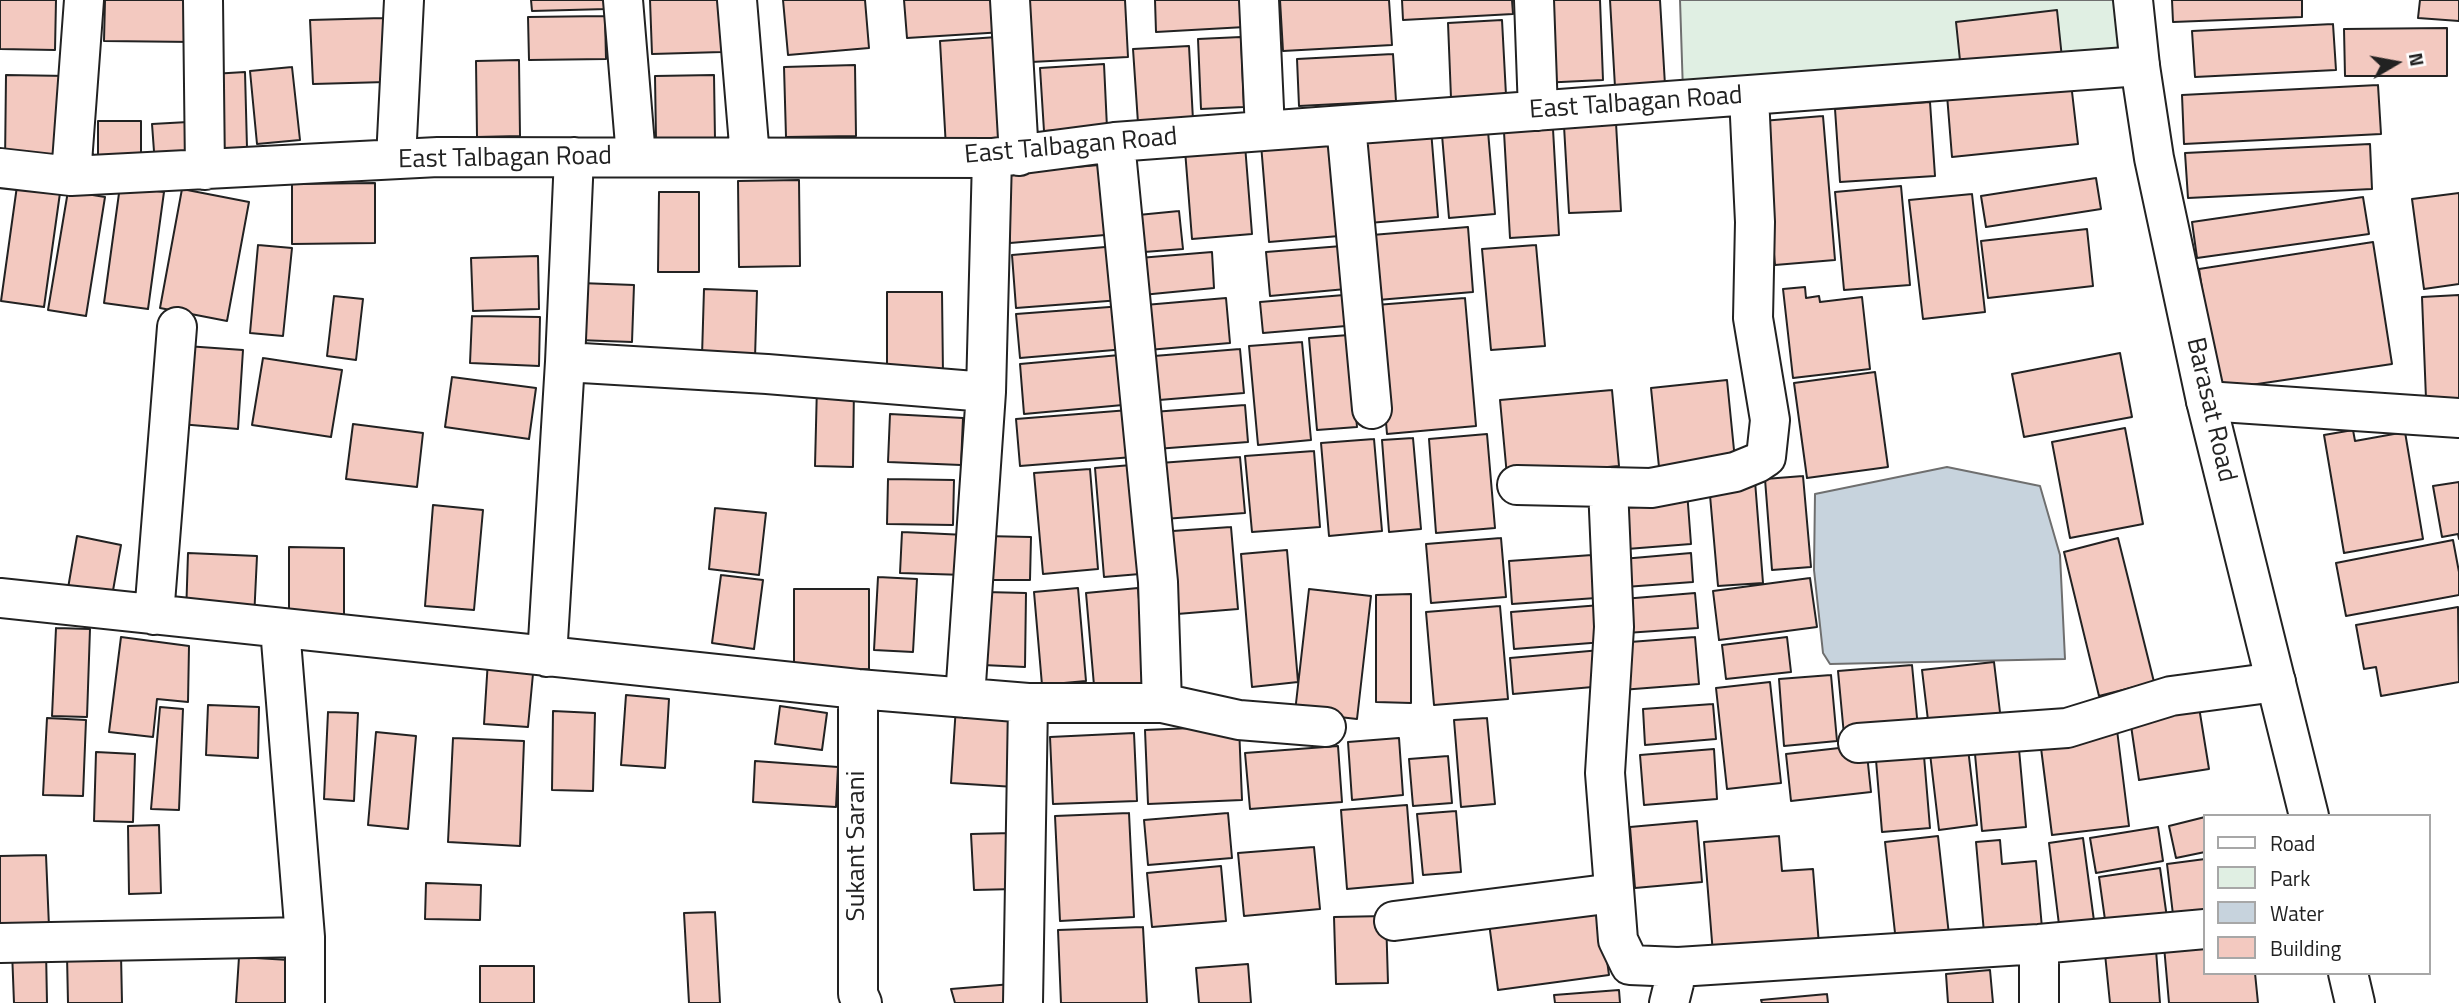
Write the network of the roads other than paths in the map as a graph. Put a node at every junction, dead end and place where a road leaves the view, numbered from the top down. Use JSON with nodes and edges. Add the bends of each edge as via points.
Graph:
{"nodes":[{"id":1,"x":84,"y":0,"type":"edge"},
{"id":2,"x":203,"y":0,"type":"edge"},
{"id":3,"x":404,"y":0,"type":"edge"},
{"id":4,"x":623,"y":0,"type":"edge"},
{"id":5,"x":737,"y":0,"type":"edge"},
{"id":6,"x":1010,"y":0,"type":"edge"},
{"id":7,"x":1259,"y":0,"type":"edge"},
{"id":8,"x":1534,"y":0,"type":"edge"},
{"id":9,"x":2133,"y":0,"type":"edge"},
{"id":10,"x":2140,"y":66,"type":"junction"},
{"id":11,"x":1749,"y":96,"type":"junction"},
{"id":12,"x":1538,"y":111,"type":"junction"},
{"id":13,"x":1346,"y":125,"type":"junction"},
{"id":14,"x":1265,"y":130,"type":"junction"},
{"id":15,"x":1115,"y":142,"type":"junction"},
{"id":16,"x":574,"y":157,"type":"junction"},
{"id":17,"x":636,"y":157,"type":"junction"},
{"id":18,"x":750,"y":157,"type":"junction"},
{"id":19,"x":1006,"y":157,"type":"junction"},
{"id":20,"x":396,"y":159,"type":"junction"},
{"id":21,"x":0,"y":169,"type":"edge"},
{"id":22,"x":205,"y":170,"type":"junction"},
{"id":23,"x":71,"y":176,"type":"junction"},
{"id":24,"x":177,"y":327,"type":"dead end"},
{"id":25,"x":565,"y":362,"type":"junction"},
{"id":26,"x":986,"y":392,"type":"junction"},
{"id":27,"x":2206,"y":401,"type":"junction"},
{"id":28,"x":1372,"y":409,"type":"dead end"},
{"id":29,"x":2459,"y":418,"type":"edge"},
{"id":30,"x":1517,"y":485,"type":"dead end"},
{"id":31,"x":1608,"y":487,"type":"junction"},
{"id":32,"x":0,"y":598,"type":"edge"},
{"id":33,"x":154,"y":615,"type":"junction"},
{"id":34,"x":280,"y":628,"type":"junction"},
{"id":35,"x":547,"y":657,"type":"junction"},
{"id":36,"x":2276,"y":682,"type":"junction"},
{"id":37,"x":858,"y":689,"type":"junction"},
{"id":38,"x":965,"y":698,"type":"junction"},
{"id":39,"x":1028,"y":703,"type":"junction"},
{"id":40,"x":1162,"y":703,"type":"junction"},
{"id":41,"x":1326,"y":727,"type":"dead end"},
{"id":42,"x":1858,"y":743,"type":"dead end"},
{"id":43,"x":2309,"y":814,"type":"edge"},
{"id":44,"x":1614,"y":893,"type":"junction"},
{"id":45,"x":1394,"y":921,"type":"dead end"},
{"id":46,"x":2204,"y":929,"type":"edge"},
{"id":47,"x":305,"y":937,"type":"junction"},
{"id":48,"x":0,"y":943,"type":"edge"},
{"id":49,"x":2039,"y":944,"type":"junction"},
{"id":50,"x":2348,"y":975,"type":"edge"},
{"id":51,"x":1674,"y":985,"type":"edge"},
{"id":52,"x":305,"y":1003,"type":"edge"},
{"id":53,"x":862,"y":1003,"type":"edge"},
{"id":54,"x":1023,"y":1003,"type":"edge"},
{"id":55,"x":2039,"y":1003,"type":"edge"},
{"id":56,"x":2355,"y":1003,"type":"edge"}],
"edges":[{"from":1,"to":23,"type":"street"},
{"from":2,"to":22,"type":"street"},
{"from":3,"to":20,"type":"street"},
{"from":4,"to":17,"type":"street"},
{"from":5,"to":18,"type":"street"},
{"from":6,"to":19,"type":"street"},
{"from":7,"to":14,"type":"street"},
{"from":8,"to":12,"type":"street"},
{"from":9,"to":10,"type":"street","name":"Barasat Road"},
{"from":10,"to":11,"type":"street","name":"East Talbagan Road"},
{"from":10,"to":27,"type":"street","name":"Barasat Road","via":[[2154,158]]},
{"from":11,"to":12,"type":"street","name":"East Talbagan Road"},
{"from":11,"to":31,"type":"street","via":[[1755,222],[1753,318],[1770,420],[1766,457],[1735,472],[1651,488]]},
{"from":12,"to":13,"type":"street","name":"East Talbagan Road"},
{"from":13,"to":14,"type":"street","name":"East Talbagan Road"},
{"from":13,"to":28,"type":"street"},
{"from":14,"to":15,"type":"street","name":"East Talbagan Road"},
{"from":15,"to":19,"type":"street","name":"East Talbagan Road"},
{"from":15,"to":40,"type":"street","via":[[1158,582]]},
{"from":16,"to":17,"type":"street","name":"East Talbagan Road"},
{"from":16,"to":20,"type":"street","name":"East Talbagan Road"},
{"from":16,"to":25,"type":"street"},
{"from":17,"to":18,"type":"street","name":"East Talbagan Road"},
{"from":18,"to":19,"type":"street","name":"East Talbagan Road"},
{"from":19,"to":26,"type":"street"},
{"from":20,"to":22,"type":"street","name":"East Talbagan Road"},
{"from":21,"to":23,"type":"street","name":"East Talbagan Road"},
{"from":22,"to":23,"type":"street","name":"East Talbagan Road"},
{"from":24,"to":33,"type":"street"},
{"from":25,"to":26,"type":"street"},
{"from":25,"to":35,"type":"street"},
{"from":26,"to":38,"type":"street"},
{"from":27,"to":29,"type":"street"},
{"from":27,"to":36,"type":"street","name":"Barasat Road"},
{"from":30,"to":31,"type":"street"},
{"from":31,"to":44,"type":"street","via":[[1614,626],[1605,773]]},
{"from":32,"to":33,"type":"street"},
{"from":33,"to":34,"type":"street"},
{"from":34,"to":35,"type":"street"},
{"from":34,"to":47,"type":"street"},
{"from":35,"to":37,"type":"street"},
{"from":36,"to":42,"type":"street","via":[[2171,696],[2067,728]]},
{"from":36,"to":43,"type":"street","name":"Barasat Road"},
{"from":37,"to":38,"type":"street"},
{"from":37,"to":53,"type":"street","name":"Sukant Sarani","via":[[858,994]]},
{"from":38,"to":39,"type":"street"},
{"from":39,"to":40,"type":"street"},
{"from":39,"to":54,"type":"street"},
{"from":40,"to":41,"type":"street","via":[[1238,720]]},
{"from":44,"to":45,"type":"street"},
{"from":44,"to":51,"type":"street","via":[[1618,940],[1630,965]]},
{"from":46,"to":49,"type":"street"},
{"from":47,"to":48,"type":"street"},
{"from":47,"to":52,"type":"street"},
{"from":49,"to":51,"type":"street"},
{"from":49,"to":55,"type":"street"},
{"from":50,"to":56,"type":"street"}]}
